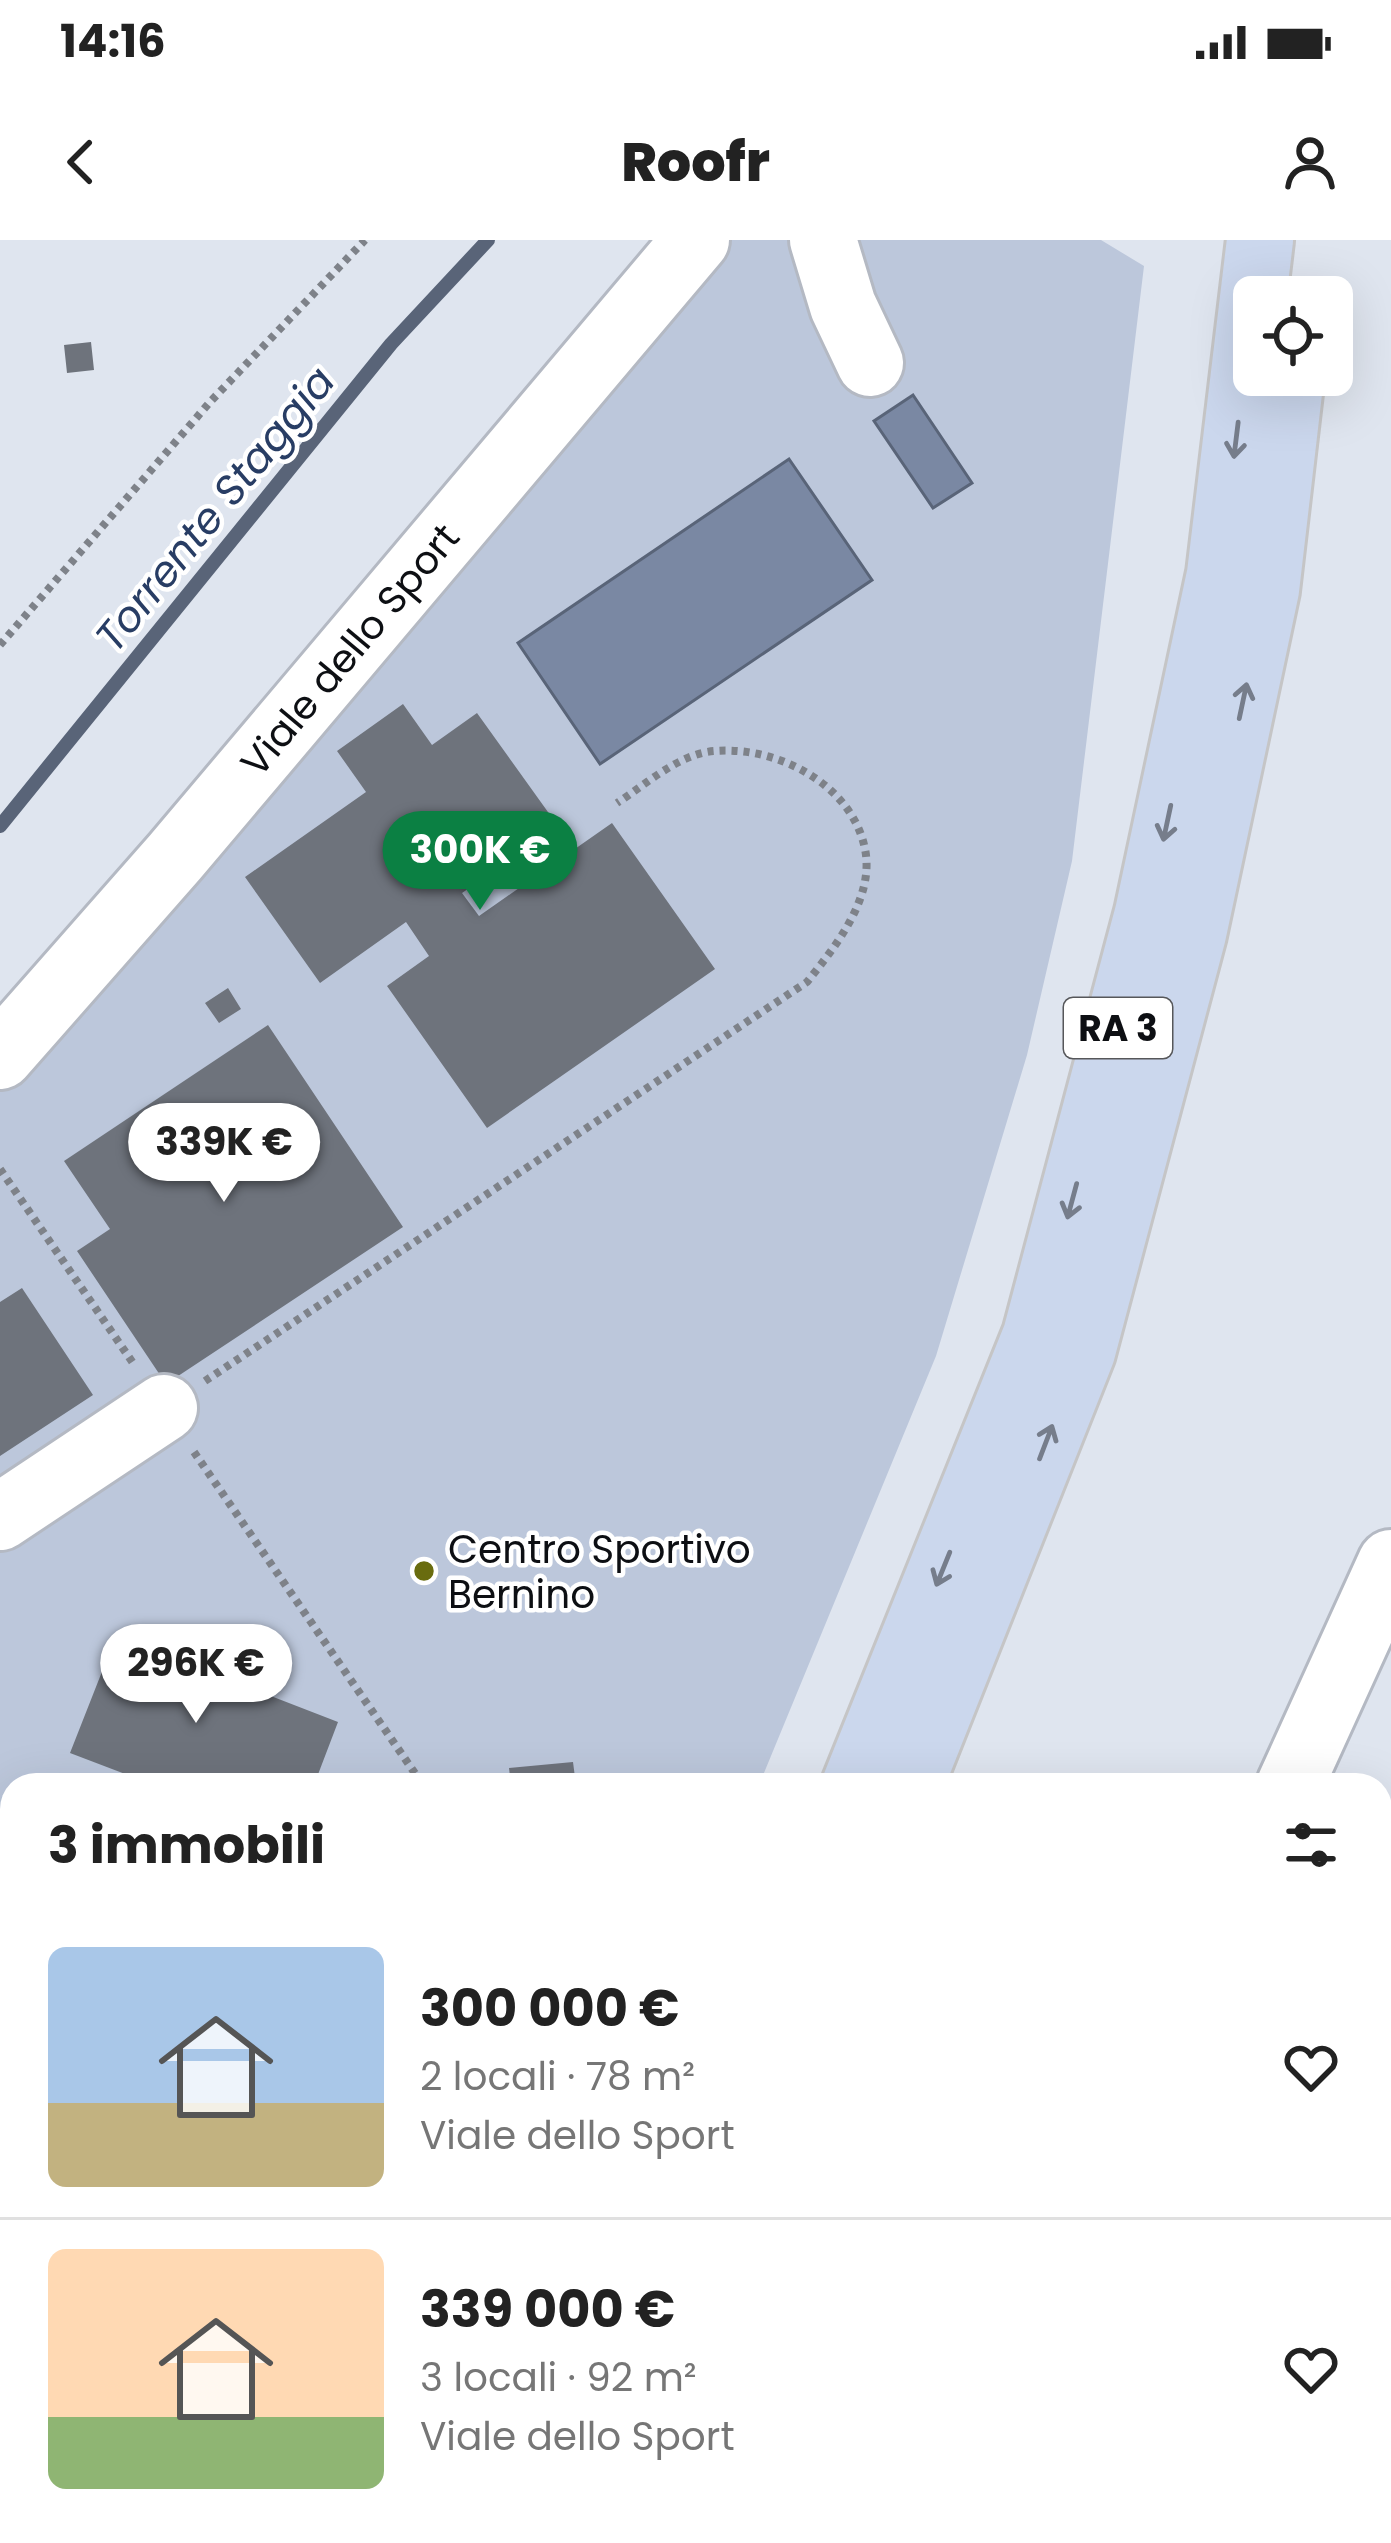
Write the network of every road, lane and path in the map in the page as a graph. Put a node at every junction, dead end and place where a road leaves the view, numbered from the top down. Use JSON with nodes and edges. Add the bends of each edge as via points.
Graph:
{"nodes":[{"id":1,"x":365,"y":240,"type":"edge"},
{"id":2,"x":696,"y":240,"type":"edge"},
{"id":3,"x":823,"y":240,"type":"edge"},
{"id":4,"x":1260,"y":240,"type":"edge"},
{"id":5,"x":1306,"y":240,"type":"edge"},
{"id":6,"x":1302,"y":276,"type":"edge"},
{"id":7,"x":870,"y":363,"type":"dead end"},
{"id":8,"x":1289,"y":396,"type":"edge"},
{"id":9,"x":0,"y":645,"type":"edge"},
{"id":10,"x":617,"y":803,"type":"dead end"},
{"id":11,"x":0,"y":1056,"type":"edge"},
{"id":12,"x":0,"y":1169,"type":"edge"},
{"id":13,"x":164,"y":1408,"type":"junction"},
{"id":14,"x":0,"y":1517,"type":"edge"},
{"id":15,"x":1391,"y":1563,"type":"edge"},
{"id":16,"x":415,"y":1773,"type":"edge"},
{"id":17,"x":860,"y":1773,"type":"edge"},
{"id":18,"x":915,"y":1773,"type":"edge"},
{"id":19,"x":1295,"y":1773,"type":"edge"}],
"edges":[{"from":1,"to":9,"type":"path","via":[[210,402]]},
{"from":2,"to":11,"type":"street","name":"Viale dello Sport"},
{"from":3,"to":7,"type":"street"},
{"from":4,"to":17,"type":"highway","number":"RA 3","one_way":true,"via":[[1220,574],[1148,913],[1036,1335]]},
{"from":5,"to":6,"type":"highway"},
{"from":18,"to":8,"type":"highway","number":"RA 3","one_way":true,"via":[[1088,1330],[1193,934],[1267,590]]},
{"from":10,"to":13,"type":"path","via":[[714,751],[770,758],[819,777],[849,813],[866,852],[841,940],[807,982]]},
{"from":12,"to":13,"type":"path"},
{"from":13,"to":14,"type":"street"},
{"from":13,"to":16,"type":"path"},
{"from":15,"to":19,"type":"street"}]}
